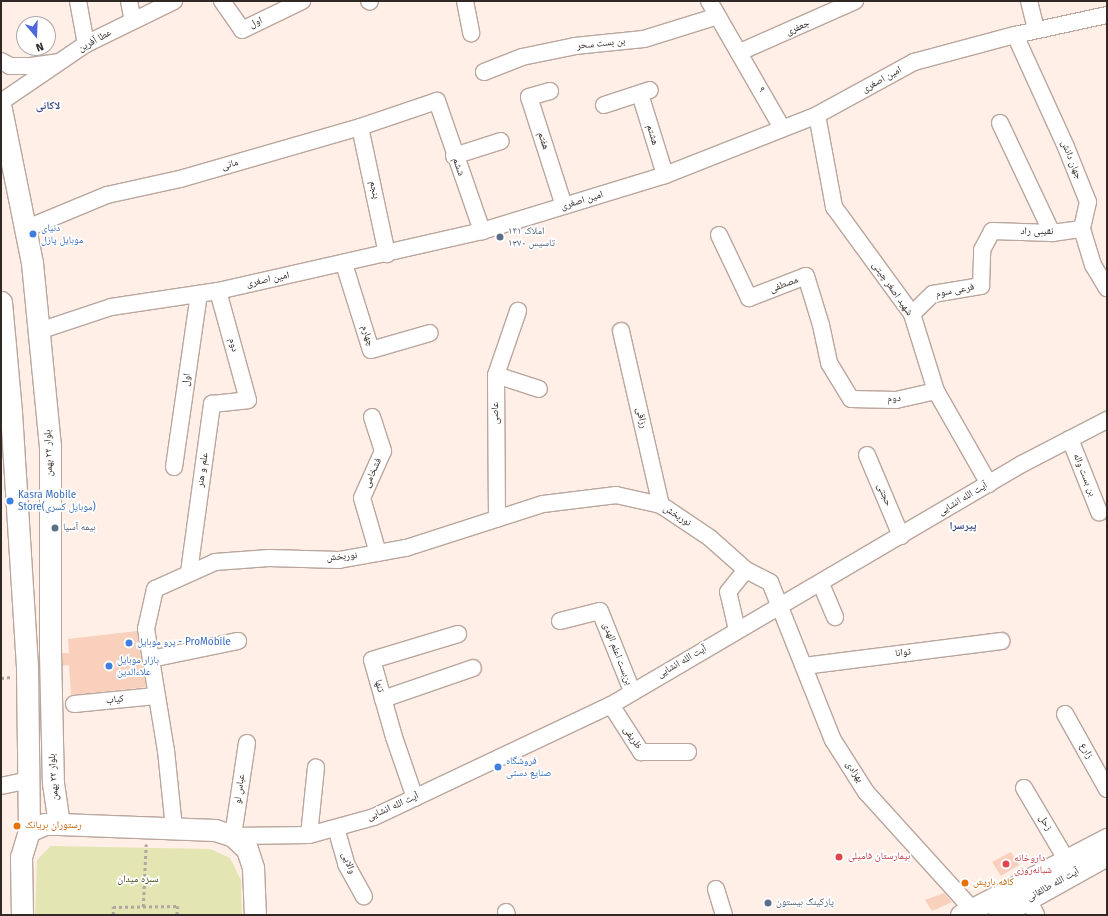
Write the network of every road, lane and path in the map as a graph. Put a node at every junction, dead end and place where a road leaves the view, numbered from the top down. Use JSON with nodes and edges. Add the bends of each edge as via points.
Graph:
{"nodes":[{"id":1,"x":78,"y":1,"type":"edge"},
{"id":2,"x":128,"y":1,"type":"edge"},
{"id":3,"x":174,"y":1,"type":"edge"},
{"id":4,"x":222,"y":1,"type":"edge"},
{"id":5,"x":302,"y":1,"type":"edge"},
{"id":6,"x":465,"y":1,"type":"edge"},
{"id":7,"x":709,"y":1,"type":"edge"},
{"id":8,"x":855,"y":1,"type":"edge"},
{"id":9,"x":1029,"y":1,"type":"edge"},
{"id":10,"x":1107,"y":14,"type":"edge"},
{"id":11,"x":718,"y":16,"type":"junction"},
{"id":12,"x":133,"y":21,"type":"junction"},
{"id":13,"x":1036,"y":30,"type":"junction"},
{"id":14,"x":472,"y":32,"type":"dead end"},
{"id":15,"x":1015,"y":35,"type":"junction"},
{"id":16,"x":86,"y":44,"type":"junction"},
{"id":17,"x":740,"y":52,"type":"junction"},
{"id":18,"x":1,"y":61,"type":"edge"},
{"id":19,"x":64,"y":61,"type":"junction"},
{"id":20,"x":484,"y":72,"type":"dead end"},
{"id":21,"x":550,"y":91,"type":"dead end"},
{"id":22,"x":436,"y":101,"type":"joint"},
{"id":23,"x":1,"y":102,"type":"edge"},
{"id":24,"x":604,"y":105,"type":"dead end"},
{"id":25,"x":1,"y":109,"type":"edge"},
{"id":26,"x":817,"y":115,"type":"junction"},
{"id":27,"x":1000,"y":123,"type":"dead end"},
{"id":28,"x":360,"y":127,"type":"junction"},
{"id":29,"x":782,"y":128,"type":"junction"},
{"id":30,"x":501,"y":141,"type":"dead end"},
{"id":31,"x":454,"y":156,"type":"junction"},
{"id":32,"x":665,"y":175,"type":"junction"},
{"id":33,"x":564,"y":206,"type":"junction"},
{"id":34,"x":25,"y":229,"type":"junction"},
{"id":35,"x":1082,"y":229,"type":"junction"},
{"id":36,"x":482,"y":231,"type":"junction"},
{"id":37,"x":1052,"y":233,"type":"junction"},
{"id":38,"x":719,"y":235,"type":"dead end"},
{"id":39,"x":387,"y":254,"type":"junction"},
{"id":40,"x":344,"y":264,"type":"junction"},
{"id":41,"x":981,"y":286,"type":"joint"},
{"id":42,"x":1107,"y":288,"type":"edge"},
{"id":43,"x":218,"y":291,"type":"junction"},
{"id":44,"x":199,"y":294,"type":"junction"},
{"id":45,"x":1,"y":302,"type":"edge"},
{"id":46,"x":518,"y":311,"type":"dead end"},
{"id":47,"x":912,"y":314,"type":"junction"},
{"id":48,"x":38,"y":331,"type":"junction"},
{"id":49,"x":621,"y":331,"type":"dead end"},
{"id":50,"x":430,"y":333,"type":"dead end"},
{"id":51,"x":496,"y":375,"type":"junction"},
{"id":52,"x":539,"y":389,"type":"dead end"},
{"id":53,"x":936,"y":391,"type":"junction"},
{"id":54,"x":850,"y":399,"type":"joint"},
{"id":55,"x":248,"y":400,"type":"joint"},
{"id":56,"x":6,"y":412,"type":"edge"},
{"id":57,"x":372,"y":417,"type":"dead end"},
{"id":58,"x":1107,"y":420,"type":"edge"},
{"id":59,"x":1070,"y":439,"type":"junction"},
{"id":60,"x":867,"y":455,"type":"dead end"},
{"id":61,"x":174,"y":467,"type":"dead end"},
{"id":62,"x":988,"y":484,"type":"junction"},
{"id":63,"x":661,"y":505,"type":"junction"},
{"id":64,"x":1099,"y":512,"type":"dead end"},
{"id":65,"x":497,"y":519,"type":"junction"},
{"id":66,"x":901,"y":536,"type":"junction"},
{"id":67,"x":378,"y":553,"type":"junction"},
{"id":68,"x":20,"y":556,"type":"junction"},
{"id":69,"x":49,"y":556,"type":"junction"},
{"id":70,"x":746,"y":570,"type":"junction"},
{"id":71,"x":189,"y":572,"type":"junction"},
{"id":72,"x":821,"y":584,"type":"junction"},
{"id":73,"x":782,"y":607,"type":"junction"},
{"id":74,"x":835,"y":617,"type":"dead end"},
{"id":75,"x":560,"y":621,"type":"dead end"},
{"id":76,"x":737,"y":630,"type":"junction"},
{"id":77,"x":458,"y":634,"type":"dead end"},
{"id":78,"x":238,"y":641,"type":"dead end"},
{"id":79,"x":1001,"y":641,"type":"dead end"},
{"id":80,"x":151,"y":659,"type":"junction"},
{"id":81,"x":804,"y":666,"type":"junction"},
{"id":82,"x":473,"y":668,"type":"dead end"},
{"id":83,"x":632,"y":691,"type":"junction"},
{"id":84,"x":156,"y":696,"type":"junction"},
{"id":85,"x":383,"y":699,"type":"junction"},
{"id":86,"x":74,"y":704,"type":"dead end"},
{"id":87,"x":611,"y":705,"type":"junction"},
{"id":88,"x":1065,"y":714,"type":"dead end"},
{"id":89,"x":247,"y":743,"type":"dead end"},
{"id":90,"x":688,"y":752,"type":"dead end"},
{"id":91,"x":316,"y":767,"type":"dead end"},
{"id":92,"x":1,"y":786,"type":"edge"},
{"id":93,"x":29,"y":788,"type":"junction"},
{"id":94,"x":1024,"y":788,"type":"dead end"},
{"id":95,"x":1107,"y":789,"type":"edge"},
{"id":96,"x":54,"y":795,"type":"junction"},
{"id":97,"x":415,"y":798,"type":"junction"},
{"id":98,"x":59,"y":824,"type":"junction"},
{"id":99,"x":146,"y":827,"type":"junction"},
{"id":100,"x":174,"y":828,"type":"junction"},
{"id":101,"x":336,"y":828,"type":"junction"},
{"id":102,"x":29,"y":831,"type":"junction"},
{"id":103,"x":309,"y":835,"type":"junction"},
{"id":104,"x":233,"y":836,"type":"junction"},
{"id":105,"x":1107,"y":838,"type":"edge"},
{"id":106,"x":1107,"y":855,"type":"edge"},
{"id":107,"x":1066,"y":859,"type":"junction"},
{"id":108,"x":716,"y":889,"type":"dead end"},
{"id":109,"x":364,"y":896,"type":"dead end"},
{"id":110,"x":144,"y":907,"type":"junction"},
{"id":111,"x":1032,"y":907,"type":"edge"},
{"id":112,"x":966,"y":912,"type":"edge"},
{"id":113,"x":22,"y":915,"type":"edge"},
{"id":114,"x":113,"y":915,"type":"edge"},
{"id":115,"x":177,"y":915,"type":"edge"},
{"id":116,"x":255,"y":915,"type":"edge"},
{"id":117,"x":724,"y":915,"type":"edge"},
{"id":118,"x":999,"y":915,"type":"edge"}],
"edges":[{"from":1,"to":16,"type":"street"},
{"from":2,"to":12,"type":"street"},
{"from":3,"to":12,"type":"street","name":"عطا آفرین"},
{"from":4,"to":5,"type":"street","name":"اول","via":[[242,30]]},
{"from":6,"to":14,"type":"street"},
{"from":7,"to":11,"type":"street","name":"۹"},
{"from":8,"to":17,"type":"street","name":"جعفری"},
{"from":9,"to":13,"type":"street"},
{"from":10,"to":13,"type":"street","name":"امین اصغری"},
{"from":11,"to":17,"type":"street","name":"۹"},
{"from":11,"to":20,"type":"street","name":"بن بست سحر","via":[[644,39],[575,46],[522,57]]},
{"from":12,"to":16,"type":"street","name":"عطا آفرین"},
{"from":13,"to":15,"type":"street","name":"امین اصغری"},
{"from":15,"to":26,"type":"street","name":"امین اصغری","via":[[914,62]]},
{"from":15,"to":35,"type":"street","name":"جهان دانش","via":[[1088,202]]},
{"from":16,"to":19,"type":"street","name":"عطا آفرین"},
{"from":17,"to":29,"type":"street","name":"۹"},
{"from":18,"to":19,"type":"street","via":[[10,66],[31,66]]},
{"from":19,"to":23,"type":"street","name":"عطا آفرین"},
{"from":21,"to":33,"type":"street","name":"هفتم","via":[[529,97]]},
{"from":22,"to":28,"type":"street","name":"مانی"},
{"from":22,"to":31,"type":"street","name":"ششم"},
{"from":24,"to":32,"type":"street","name":"هشتم","via":[[645,92]]},
{"from":25,"to":34,"type":"main road","name":"بلوار ۲۲ بهمن"},
{"from":26,"to":29,"type":"street","name":"امین اصغری"},
{"from":26,"to":47,"type":"street","name":"شهید اصغر چیتی","via":[[834,207]]},
{"from":27,"to":37,"type":"street"},
{"from":28,"to":34,"type":"street","name":"مانی","via":[[180,179],[107,195]]},
{"from":28,"to":39,"type":"street","name":"پنجم"},
{"from":29,"to":32,"type":"street","name":"امین اصغری"},
{"from":30,"to":31,"type":"street"},
{"from":31,"to":36,"type":"street","name":"ششم"},
{"from":32,"to":33,"type":"street","name":"امین اصغری"},
{"from":33,"to":36,"type":"street","name":"امین اصغری"},
{"from":34,"to":48,"type":"main road","name":"بلوار ۲۲ بهمن","via":[[32,262]]},
{"from":35,"to":37,"type":"street","name":"نقیبی راد"},
{"from":35,"to":42,"type":"street","name":"جهان دانش","via":[[1093,265]]},
{"from":36,"to":39,"type":"street","name":"امین اصغری"},
{"from":37,"to":41,"type":"street","name":"نقیبی راد","via":[[992,231],[982,250]]},
{"from":38,"to":54,"type":"street","name":"مصطفی","via":[[749,298],[806,276],[829,363]]},
{"from":39,"to":40,"type":"street","name":"امین اصغری"},
{"from":40,"to":43,"type":"street","name":"امین اصغری"},
{"from":40,"to":50,"type":"street","name":"چهارم","via":[[371,350]]},
{"from":41,"to":47,"type":"street","name":"فرعی سوم","via":[[932,294]]},
{"from":43,"to":44,"type":"street","name":"امین اصغری"},
{"from":43,"to":55,"type":"street","name":"دوم"},
{"from":44,"to":48,"type":"street","name":"امین اصغری","via":[[111,307]]},
{"from":44,"to":61,"type":"street","name":"اول"},
{"from":45,"to":56,"type":"main road"},
{"from":46,"to":51,"type":"street","name":"عاصی"},
{"from":47,"to":53,"type":"street","name":"شهید اصغر چیتی"},
{"from":48,"to":69,"type":"main road","name":"بلوار ۲۲ بهمن","via":[[50,446]]},
{"from":49,"to":63,"type":"street","name":"رزاقی"},
{"from":51,"to":52,"type":"street"},
{"from":51,"to":65,"type":"street","name":"عاصی"},
{"from":53,"to":54,"type":"street","name":"دوم","via":[[896,400]]},
{"from":53,"to":62,"type":"street","name":"شهید اصغر چیتی"},
{"from":55,"to":71,"type":"street","name":"علم و هنر","via":[[212,404]]},
{"from":56,"to":68,"type":"main road"},
{"from":57,"to":67,"type":"street","name":"فشخامی","via":[[383,451],[362,498]]},
{"from":58,"to":59,"type":"street","name":"آیت الله انشایی"},
{"from":59,"to":62,"type":"street","name":"آیت الله انشایی"},
{"from":59,"to":64,"type":"street","name":"بن بست واله"},
{"from":60,"to":66,"type":"street","name":"حجتی"},
{"from":62,"to":66,"type":"street","name":"آیت الله انشایی"},
{"from":63,"to":65,"type":"street","name":"نوربخش","via":[[616,495],[543,504]]},
{"from":63,"to":70,"type":"street","name":"نوربخش","via":[[710,538]]},
{"from":65,"to":67,"type":"street","name":"نوربخش","via":[[406,548]]},
{"from":66,"to":72,"type":"street","name":"آیت الله انشایی"},
{"from":67,"to":71,"type":"street","name":"نوربخش","via":[[339,560],[269,558],[215,562]]},
{"from":68,"to":69,"type":"main road"},
{"from":68,"to":93,"type":"main road","via":[[27,667]]},
{"from":69,"to":96,"type":"main road","name":"بلوار ۲۲ بهمن"},
{"from":70,"to":73,"type":"street","name":"نوربخش","via":[[770,582]]},
{"from":70,"to":76,"type":"street","via":[[728,592]]},
{"from":71,"to":80,"type":"street","name":"نوربخش","via":[[155,589],[146,629]]},
{"from":72,"to":73,"type":"street","name":"آیت الله انشایی"},
{"from":72,"to":74,"type":"street"},
{"from":73,"to":76,"type":"street","name":"آیت الله انشایی"},
{"from":73,"to":81,"type":"street","name":"بهزادی"},
{"from":75,"to":83,"type":"street","name":"بن‌بست اعلم الهدی","via":[[600,610]]},
{"from":76,"to":83,"type":"street","name":"آیت الله انشایی"},
{"from":77,"to":85,"type":"street","name":"تنها","via":[[372,660]]},
{"from":78,"to":80,"type":"street"},
{"from":79,"to":81,"type":"street","name":"توانا"},
{"from":80,"to":84,"type":"street","name":"نوربخش"},
{"from":81,"to":112,"type":"street","name":"بهزادی","via":[[833,740],[866,792]]},
{"from":82,"to":85,"type":"street"},
{"from":83,"to":87,"type":"street","name":"آیت الله انشایی"},
{"from":84,"to":86,"type":"street","name":"کیاب"},
{"from":84,"to":100,"type":"street","name":"نوربخش","via":[[166,751]]},
{"from":85,"to":97,"type":"street","name":"تنها"},
{"from":87,"to":90,"type":"street","name":"ظریفی","via":[[641,752]]},
{"from":87,"to":97,"type":"street","name":"آیت الله انشایی"},
{"from":88,"to":95,"type":"street","name":"زارع"},
{"from":89,"to":104,"type":"street","name":"عباس لو"},
{"from":91,"to":103,"type":"street"},
{"from":92,"to":93,"type":"street"},
{"from":93,"to":96,"type":"main road","via":[[33,806],[42,809],[51,805]]},
{"from":93,"to":102,"type":"main road"},
{"from":94,"to":107,"type":"street","name":"زحل"},
{"from":96,"to":98,"type":"main road","name":"بلوار ۲۲ بهمن"},
{"from":97,"to":101,"type":"street","name":"آیت الله انشایی","via":[[374,817]]},
{"from":98,"to":99,"type":"main road"},
{"from":98,"to":102,"type":"main road","via":[[45,824]]},
{"from":99,"to":100,"type":"main road"},
{"from":99,"to":110,"type":"path"},
{"from":100,"to":104,"type":"main road","via":[[215,830]]},
{"from":101,"to":103,"type":"street","name":"آیت الله انشایی"},
{"from":101,"to":109,"type":"street","name":"والایی","via":[[346,864]]},
{"from":102,"to":113,"type":"main road","via":[[21,857]]},
{"from":103,"to":104,"type":"street","name":"آیت الله انشایی"},
{"from":104,"to":116,"type":"main road","via":[[247,849],[253,868]]},
{"from":105,"to":107,"type":"main road","name":"آیت الله طالقانی"},
{"from":106,"to":111,"type":"main road","name":"آیت الله طالقانی"},
{"from":107,"to":112,"type":"main road","name":"آیت الله طالقانی"},
{"from":108,"to":117,"type":"street"},
{"from":110,"to":114,"type":"path","via":[[114,907]]},
{"from":110,"to":115,"type":"path","via":[[178,906]]},
{"from":111,"to":118,"type":"main road","name":"آیت الله طالقانی"}]}
